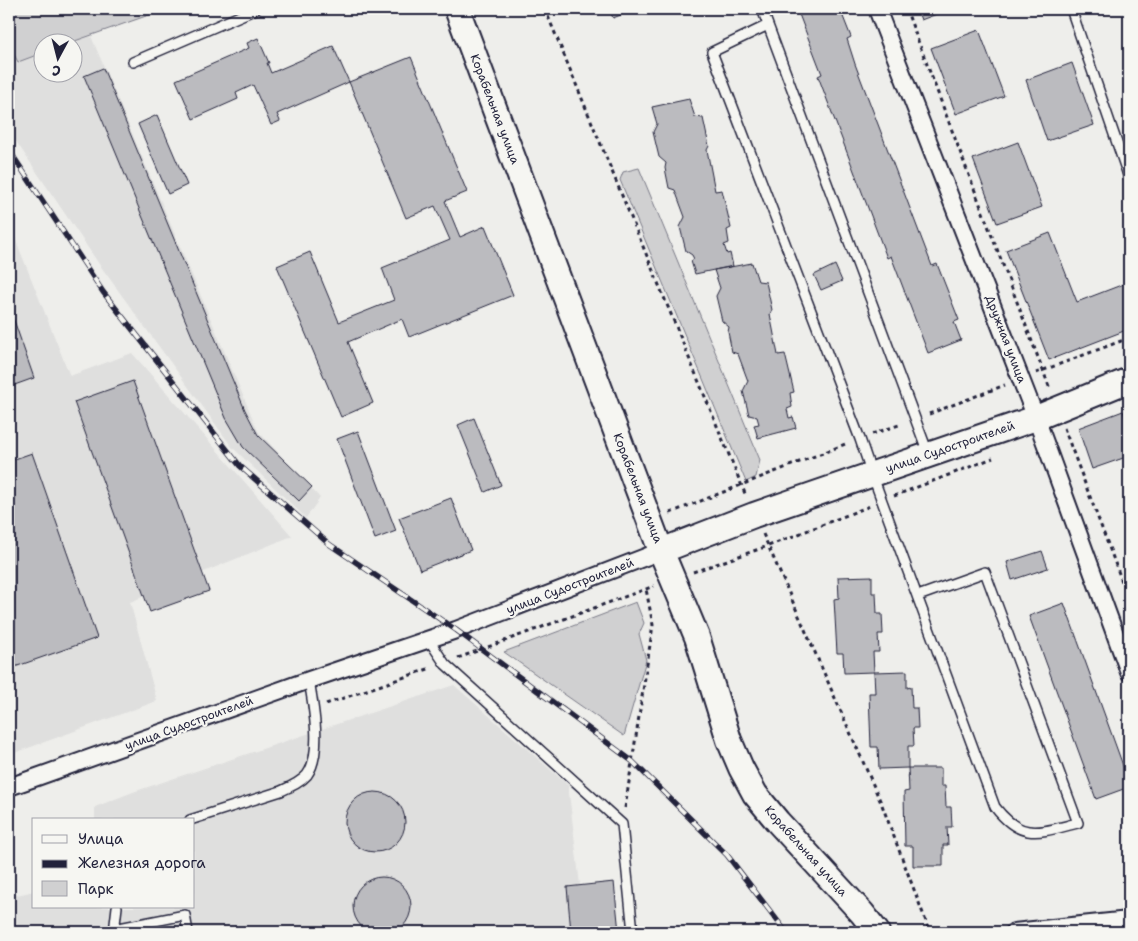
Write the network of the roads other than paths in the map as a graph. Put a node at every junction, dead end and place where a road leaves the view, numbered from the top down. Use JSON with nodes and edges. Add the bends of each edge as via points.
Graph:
{"nodes":[{"id":1,"x":256,"y":9,"type":"edge"},
{"id":2,"x":457,"y":9,"type":"edge"},
{"id":3,"x":762,"y":9,"type":"edge"},
{"id":4,"x":877,"y":9,"type":"edge"},
{"id":5,"x":1072,"y":9,"type":"edge"},
{"id":6,"x":768,"y":25,"type":"junction"},
{"id":7,"x":133,"y":62,"type":"dead end"},
{"id":8,"x":1129,"y":178,"type":"edge"},
{"id":9,"x":1129,"y":380,"type":"edge"},
{"id":10,"x":1051,"y":424,"type":"junction"},
{"id":11,"x":929,"y":455,"type":"junction"},
{"id":12,"x":872,"y":474,"type":"junction"},
{"id":13,"x":662,"y":551,"type":"junction"},
{"id":14,"x":918,"y":596,"type":"junction"},
{"id":15,"x":429,"y":640,"type":"junction"},
{"id":16,"x":1129,"y":672,"type":"edge"},
{"id":17,"x":309,"y":680,"type":"junction"},
{"id":18,"x":9,"y":787,"type":"edge"},
{"id":19,"x":195,"y":818,"type":"edge"},
{"id":20,"x":117,"y":908,"type":"edge"},
{"id":21,"x":1129,"y":920,"type":"edge"},
{"id":22,"x":114,"y":930,"type":"edge"},
{"id":23,"x":188,"y":932,"type":"edge"},
{"id":24,"x":633,"y":932,"type":"edge"},
{"id":25,"x":877,"y":932,"type":"edge"},
{"id":26,"x":1014,"y":932,"type":"edge"}],
"edges":[{"from":1,"to":7,"type":"lane"},
{"from":2,"to":13,"type":"street","name":"Корабельная улица"},
{"from":3,"to":6,"type":"lane"},
{"from":4,"to":10,"type":"street","name":"Дружная улица","via":[[1021,379]]},
{"from":5,"to":8,"type":"lane"},
{"from":6,"to":11,"type":"lane"},
{"from":6,"to":12,"type":"lane","via":[[712,52]]},
{"from":9,"to":10,"type":"street","name":"улица Судостроителей"},
{"from":10,"to":11,"type":"street","name":"улица Судостроителей"},
{"from":10,"to":16,"type":"street","name":"Дружная улица"},
{"from":11,"to":12,"type":"street","name":"улица Судостроителей"},
{"from":12,"to":13,"type":"street","name":"улица Судостроителей"},
{"from":12,"to":14,"type":"lane"},
{"from":13,"to":15,"type":"street","name":"улица Судостроителей"},
{"from":13,"to":25,"type":"street","name":"Корабельная улица","via":[[697,637],[740,768],[755,794],[778,822]]},
{"from":14,"to":14,"type":"lane","via":[[985,572],[1078,823],[1032,832],[1020,830],[1006,821],[995,807]]},
{"from":15,"to":17,"type":"street","name":"улица Судостроителей"},
{"from":15,"to":24,"type":"lane","via":[[445,664],[622,824]]},
{"from":17,"to":18,"type":"street","name":"улица Судостроителей"},
{"from":17,"to":19,"type":"lane","via":[[314,708],[315,752],[306,776],[281,791]]},
{"from":20,"to":22,"type":"lane"},
{"from":21,"to":26,"type":"street"},
{"from":22,"to":23,"type":"lane","via":[[185,915]]}]}
